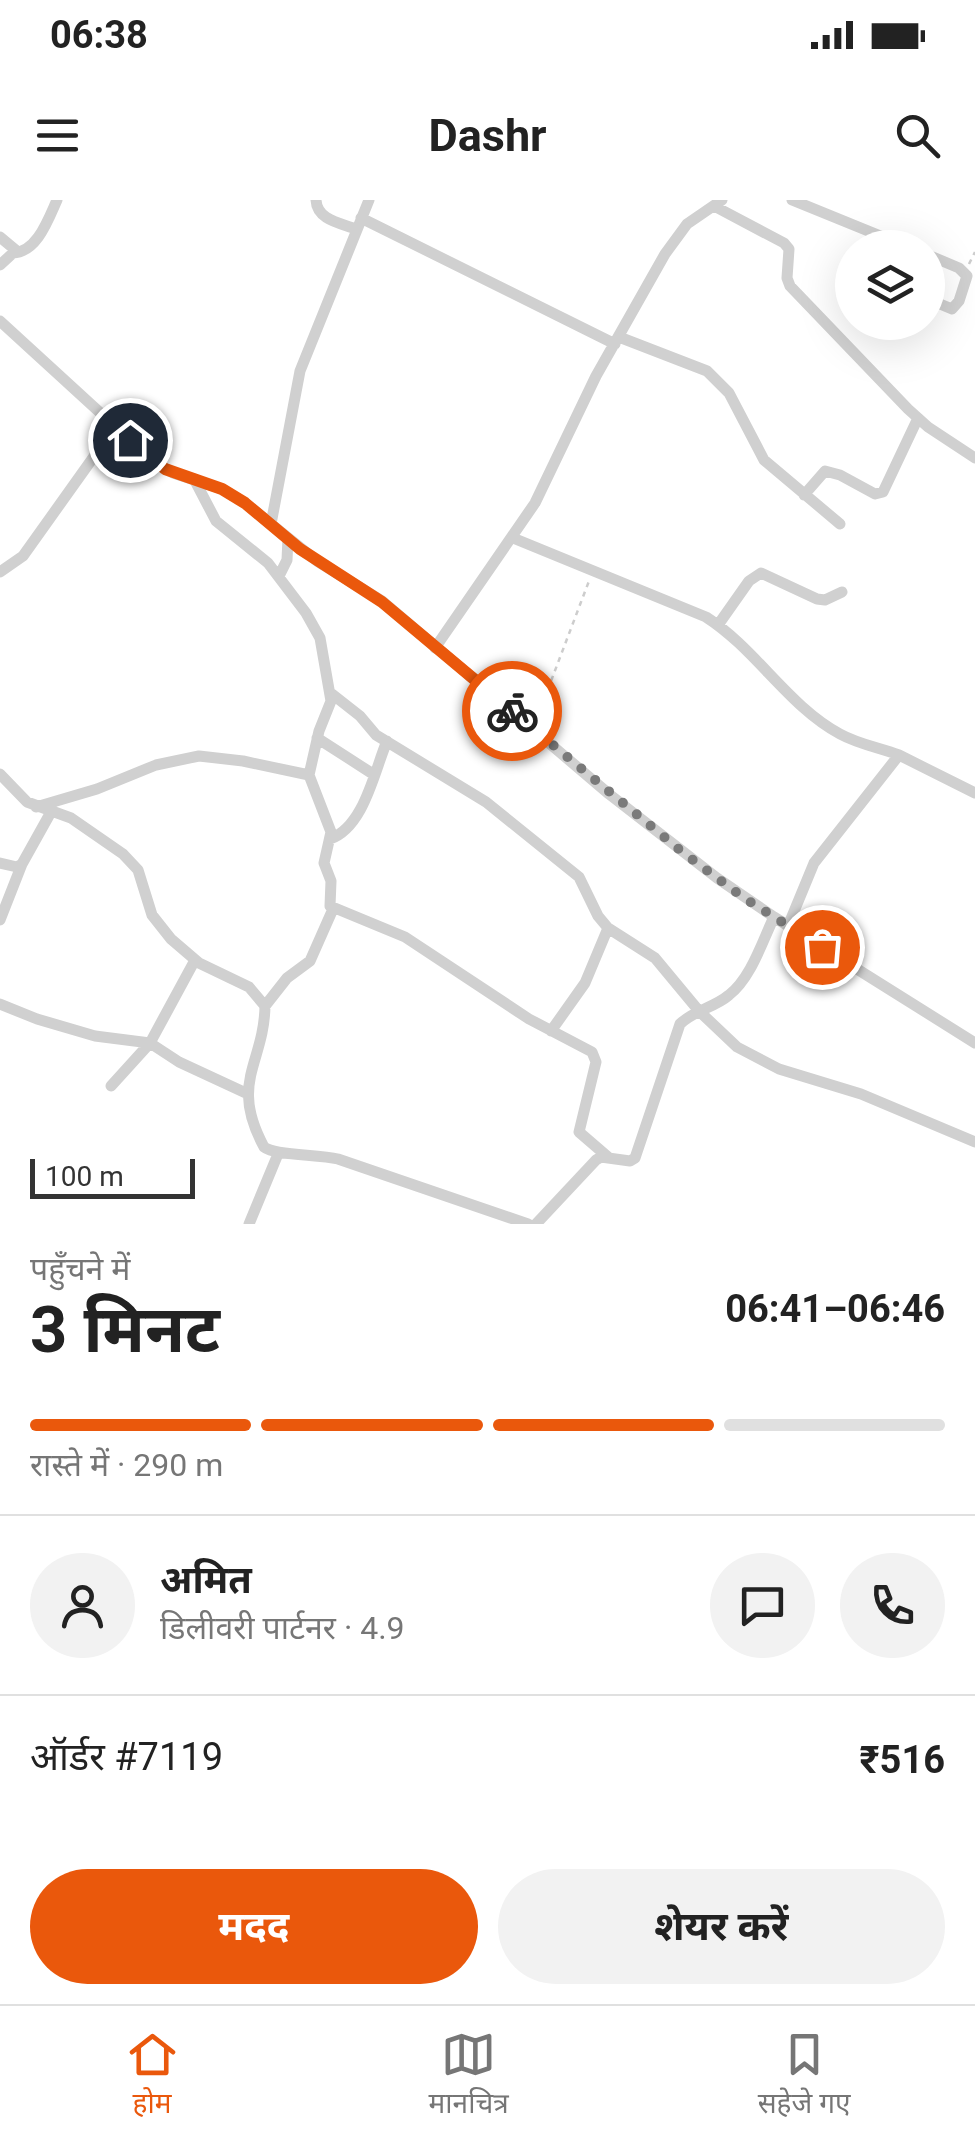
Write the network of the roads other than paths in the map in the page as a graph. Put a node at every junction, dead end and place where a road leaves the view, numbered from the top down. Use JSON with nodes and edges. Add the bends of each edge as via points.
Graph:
{"nodes":[{"id":1,"x":56,"y":200,"type":"edge"},
{"id":2,"x":316,"y":200,"type":"edge"},
{"id":3,"x":369,"y":200,"type":"edge"},
{"id":4,"x":792,"y":200,"type":"edge"},
{"id":5,"x":718,"y":203,"type":"edge"},
{"id":6,"x":359,"y":224,"type":"junction"},
{"id":7,"x":866,"y":230,"type":"edge"},
{"id":8,"x":0,"y":237,"type":"edge"},
{"id":9,"x":18,"y":252,"type":"junction"},
{"id":10,"x":945,"y":262,"type":"edge"},
{"id":11,"x":0,"y":265,"type":"edge"},
{"id":12,"x":945,"y":306,"type":"edge"},
{"id":13,"x":0,"y":321,"type":"edge"},
{"id":14,"x":617,"y":340,"type":"junction"},
{"id":15,"x":918,"y":418,"type":"junction"},
{"id":16,"x":115,"y":427,"type":"junction"},
{"id":17,"x":975,"y":458,"type":"edge"},
{"id":18,"x":194,"y":479,"type":"junction"},
{"id":19,"x":804,"y":495,"type":"junction"},
{"id":20,"x":271,"y":524,"type":"junction"},
{"id":21,"x":840,"y":524,"type":"dead end"},
{"id":22,"x":288,"y":538,"type":"junction"},
{"id":23,"x":513,"y":538,"type":"junction"},
{"id":24,"x":0,"y":572,"type":"edge"},
{"id":25,"x":279,"y":576,"type":"junction"},
{"id":26,"x":842,"y":592,"type":"dead end"},
{"id":27,"x":718,"y":625,"type":"junction"},
{"id":28,"x":435,"y":648,"type":"junction"},
{"id":29,"x":332,"y":694,"type":"junction"},
{"id":30,"x":317,"y":738,"type":"junction"},
{"id":31,"x":387,"y":741,"type":"junction"},
{"id":32,"x":900,"y":755,"type":"junction"},
{"id":33,"x":0,"y":774,"type":"edge"},
{"id":34,"x":374,"y":774,"type":"junction"},
{"id":35,"x":309,"y":775,"type":"junction"},
{"id":36,"x":975,"y":793,"type":"edge"},
{"id":37,"x":36,"y":807,"type":"junction"},
{"id":38,"x":52,"y":812,"type":"junction"},
{"id":39,"x":330,"y":839,"type":"junction"},
{"id":40,"x":0,"y":863,"type":"edge"},
{"id":41,"x":22,"y":864,"type":"junction"},
{"id":42,"x":334,"y":910,"type":"junction"},
{"id":43,"x":774,"y":918,"type":"junction"},
{"id":44,"x":0,"y":920,"type":"edge"},
{"id":45,"x":788,"y":926,"type":"junction"},
{"id":46,"x":608,"y":928,"type":"junction"},
{"id":47,"x":195,"y":960,"type":"junction"},
{"id":48,"x":0,"y":1004,"type":"edge"},
{"id":49,"x":265,"y":1006,"type":"junction"},
{"id":50,"x":699,"y":1011,"type":"junction"},
{"id":51,"x":551,"y":1031,"type":"junction"},
{"id":52,"x":150,"y":1043,"type":"junction"},
{"id":53,"x":975,"y":1043,"type":"edge"},
{"id":54,"x":111,"y":1086,"type":"dead end"},
{"id":55,"x":248,"y":1094,"type":"junction"},
{"id":56,"x":975,"y":1142,"type":"edge"},
{"id":57,"x":278,"y":1154,"type":"junction"},
{"id":58,"x":608,"y":1157,"type":"junction"},
{"id":59,"x":250,"y":1224,"type":"edge"},
{"id":60,"x":528,"y":1224,"type":"edge"},
{"id":61,"x":536,"y":1224,"type":"edge"}],
"edges":[{"from":1,"to":9,"type":"street","via":[[34,243]]},
{"from":2,"to":6,"type":"street","via":[[323,215]]},
{"from":3,"to":6,"type":"street"},
{"from":4,"to":7,"type":"street"},
{"from":5,"to":14,"type":"street","via":[[676,237]]},
{"from":5,"to":15,"type":"street","via":[[784,242],[790,286]]},
{"from":6,"to":14,"type":"street"},
{"from":6,"to":20,"type":"street","via":[[300,371]]},
{"from":8,"to":9,"type":"street"},
{"from":9,"to":11,"type":"street"},
{"from":10,"to":12,"type":"street","via":[[967,276],[958,301],[952,309]]},
{"from":13,"to":16,"type":"street"},
{"from":14,"to":19,"type":"street","via":[[698,366],[716,379],[764,460]]},
{"from":14,"to":23,"type":"street"},
{"from":15,"to":17,"type":"street"},
{"from":15,"to":19,"type":"street","via":[[882,492],[825,471]]},
{"from":16,"to":18,"type":"street","via":[[154,462]]},
{"from":16,"to":24,"type":"street","via":[[23,556]]},
{"from":18,"to":20,"type":"street","via":[[235,496]]},
{"from":18,"to":25,"type":"street","via":[[222,529]]},
{"from":19,"to":21,"type":"street"},
{"from":20,"to":22,"type":"street"},
{"from":22,"to":25,"type":"street"},
{"from":22,"to":28,"type":"street","via":[[370,593]]},
{"from":23,"to":27,"type":"street"},
{"from":23,"to":28,"type":"street"},
{"from":25,"to":29,"type":"street","via":[[320,638]]},
{"from":26,"to":27,"type":"street","via":[[818,599],[760,573]]},
{"from":27,"to":32,"type":"street","via":[[828,727]]},
{"from":28,"to":43,"type":"street","via":[[681,851]]},
{"from":29,"to":30,"type":"street"},
{"from":29,"to":31,"type":"street"},
{"from":30,"to":34,"type":"street"},
{"from":30,"to":35,"type":"street"},
{"from":31,"to":34,"type":"street"},
{"from":31,"to":46,"type":"street","via":[[486,802],[579,877]]},
{"from":32,"to":36,"type":"street"},
{"from":32,"to":45,"type":"street","via":[[814,862]]},
{"from":33,"to":37,"type":"street"},
{"from":34,"to":39,"type":"street","via":[[353,822]]},
{"from":35,"to":37,"type":"street","via":[[199,756],[156,764]]},
{"from":35,"to":39,"type":"street"},
{"from":37,"to":38,"type":"street"},
{"from":38,"to":41,"type":"street"},
{"from":38,"to":47,"type":"street","via":[[81,824],[132,862],[152,915]]},
{"from":39,"to":42,"type":"street","via":[[324,863]]},
{"from":40,"to":41,"type":"street"},
{"from":41,"to":44,"type":"street"},
{"from":42,"to":49,"type":"street","via":[[310,961]]},
{"from":42,"to":51,"type":"street","via":[[406,937]]},
{"from":43,"to":45,"type":"street"},
{"from":43,"to":50,"type":"street","via":[[739,985]]},
{"from":45,"to":53,"type":"street"},
{"from":46,"to":50,"type":"street","via":[[655,958]]},
{"from":46,"to":51,"type":"street","via":[[585,983]]},
{"from":47,"to":49,"type":"street","via":[[249,987]]},
{"from":47,"to":52,"type":"street"},
{"from":48,"to":52,"type":"street","via":[[84,1033]]},
{"from":49,"to":55,"type":"street"},
{"from":50,"to":56,"type":"street","via":[[758,1059]]},
{"from":50,"to":58,"type":"street","via":[[680,1024],[635,1158]]},
{"from":51,"to":58,"type":"street","via":[[596,1056],[580,1132]]},
{"from":52,"to":54,"type":"street"},
{"from":52,"to":55,"type":"street"},
{"from":55,"to":57,"type":"street","via":[[257,1134]]},
{"from":57,"to":59,"type":"street"},
{"from":57,"to":60,"type":"street","via":[[338,1160]]},
{"from":58,"to":61,"type":"street","via":[[596,1160]]}]}
